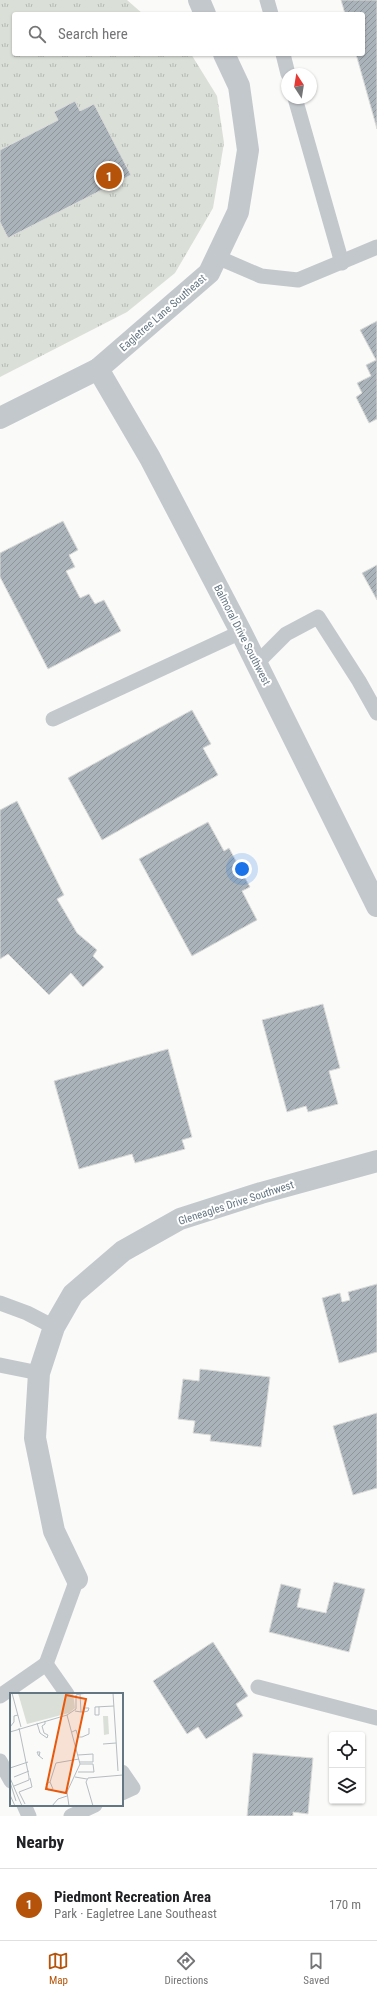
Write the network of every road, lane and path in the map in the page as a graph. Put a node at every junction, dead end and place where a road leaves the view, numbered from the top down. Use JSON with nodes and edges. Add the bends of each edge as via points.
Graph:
{"nodes":[{"id":1,"x":198,"y":0,"type":"edge"},
{"id":2,"x":267,"y":0,"type":"edge"},
{"id":3,"x":204,"y":12,"type":"edge"},
{"id":4,"x":270,"y":12,"type":"edge"},
{"id":5,"x":225,"y":56,"type":"edge"},
{"id":6,"x":283,"y":56,"type":"edge"},
{"id":7,"x":286,"y":68,"type":"edge"},
{"id":8,"x":297,"y":104,"type":"edge"},
{"id":9,"x":377,"y":247,"type":"edge"},
{"id":10,"x":217,"y":257,"type":"junction"},
{"id":11,"x":342,"y":263,"type":"junction"},
{"id":12,"x":98,"y":369,"type":"junction"},
{"id":13,"x":0,"y":418,"type":"edge"},
{"id":14,"x":241,"y":632,"type":"junction"},
{"id":15,"x":257,"y":663,"type":"junction"},
{"id":16,"x":377,"y":713,"type":"edge"},
{"id":17,"x":53,"y":719,"type":"dead end"},
{"id":18,"x":377,"y":906,"type":"edge"},
{"id":19,"x":377,"y":1161,"type":"edge"},
{"id":20,"x":0,"y":1303,"type":"edge"},
{"id":21,"x":54,"y":1328,"type":"junction"},
{"id":22,"x":0,"y":1365,"type":"edge"},
{"id":23,"x":39,"y":1373,"type":"junction"},
{"id":24,"x":77,"y":1579,"type":"joint"},
{"id":25,"x":46,"y":1664,"type":"junction"},
{"id":26,"x":258,"y":1687,"type":"dead end"},
{"id":27,"x":66,"y":1693,"type":"edge"},
{"id":28,"x":0,"y":1696,"type":"edge"},
{"id":29,"x":377,"y":1718,"type":"edge"},
{"id":30,"x":0,"y":1761,"type":"edge"},
{"id":31,"x":123,"y":1773,"type":"edge"},
{"id":32,"x":10,"y":1779,"type":"edge"},
{"id":33,"x":123,"y":1793,"type":"edge"},
{"id":34,"x":24,"y":1806,"type":"edge"},
{"id":35,"x":93,"y":1806,"type":"edge"},
{"id":36,"x":29,"y":1816,"type":"edge"},
{"id":37,"x":71,"y":1816,"type":"edge"}],
"edges":[{"from":1,"to":3,"type":"street"},
{"from":2,"to":4,"type":"lane"},
{"from":5,"to":10,"type":"street","name":"Eagletree Lane Southeast","via":[[239,86],[248,150],[238,212]]},
{"from":6,"to":7,"type":"lane"},
{"from":8,"to":11,"type":"lane"},
{"from":9,"to":11,"type":"lane"},
{"from":10,"to":11,"type":"lane","via":[[261,276],[298,280]]},
{"from":10,"to":12,"type":"street","name":"Eagletree Lane Southeast","via":[[209,273]]},
{"from":12,"to":13,"type":"street","name":"Eagletree Lane Southeast"},
{"from":12,"to":14,"type":"street","name":"Balmoral Drive Southwest","via":[[150,458]]},
{"from":14,"to":15,"type":"street","name":"Balmoral Drive Southwest"},
{"from":14,"to":17,"type":"lane"},
{"from":15,"to":16,"type":"lane","via":[[286,634],[318,617]]},
{"from":15,"to":18,"type":"street","name":"Balmoral Drive Southwest"},
{"from":19,"to":21,"type":"street","name":"Gleneagles Drive Southwest","via":[[180,1218],[123,1251],[73,1294]]},
{"from":20,"to":21,"type":"lane","via":[[27,1313]]},
{"from":21,"to":23,"type":"street","name":"Gleneagles Drive Southwest"},
{"from":22,"to":23,"type":"lane"},
{"from":23,"to":24,"type":"street","name":"Gleneagles Drive Southwest","via":[[35,1438],[42,1478],[54,1531]]},
{"from":24,"to":25,"type":"lane","name":"Gleneagles Drive Southwest"},
{"from":25,"to":27,"type":"lane"},
{"from":25,"to":28,"type":"lane"},
{"from":26,"to":29,"type":"lane"},
{"from":30,"to":32,"type":"lane"},
{"from":31,"to":33,"type":"lane","via":[[133,1788]]},
{"from":34,"to":36,"type":"lane"},
{"from":35,"to":37,"type":"lane"}]}
